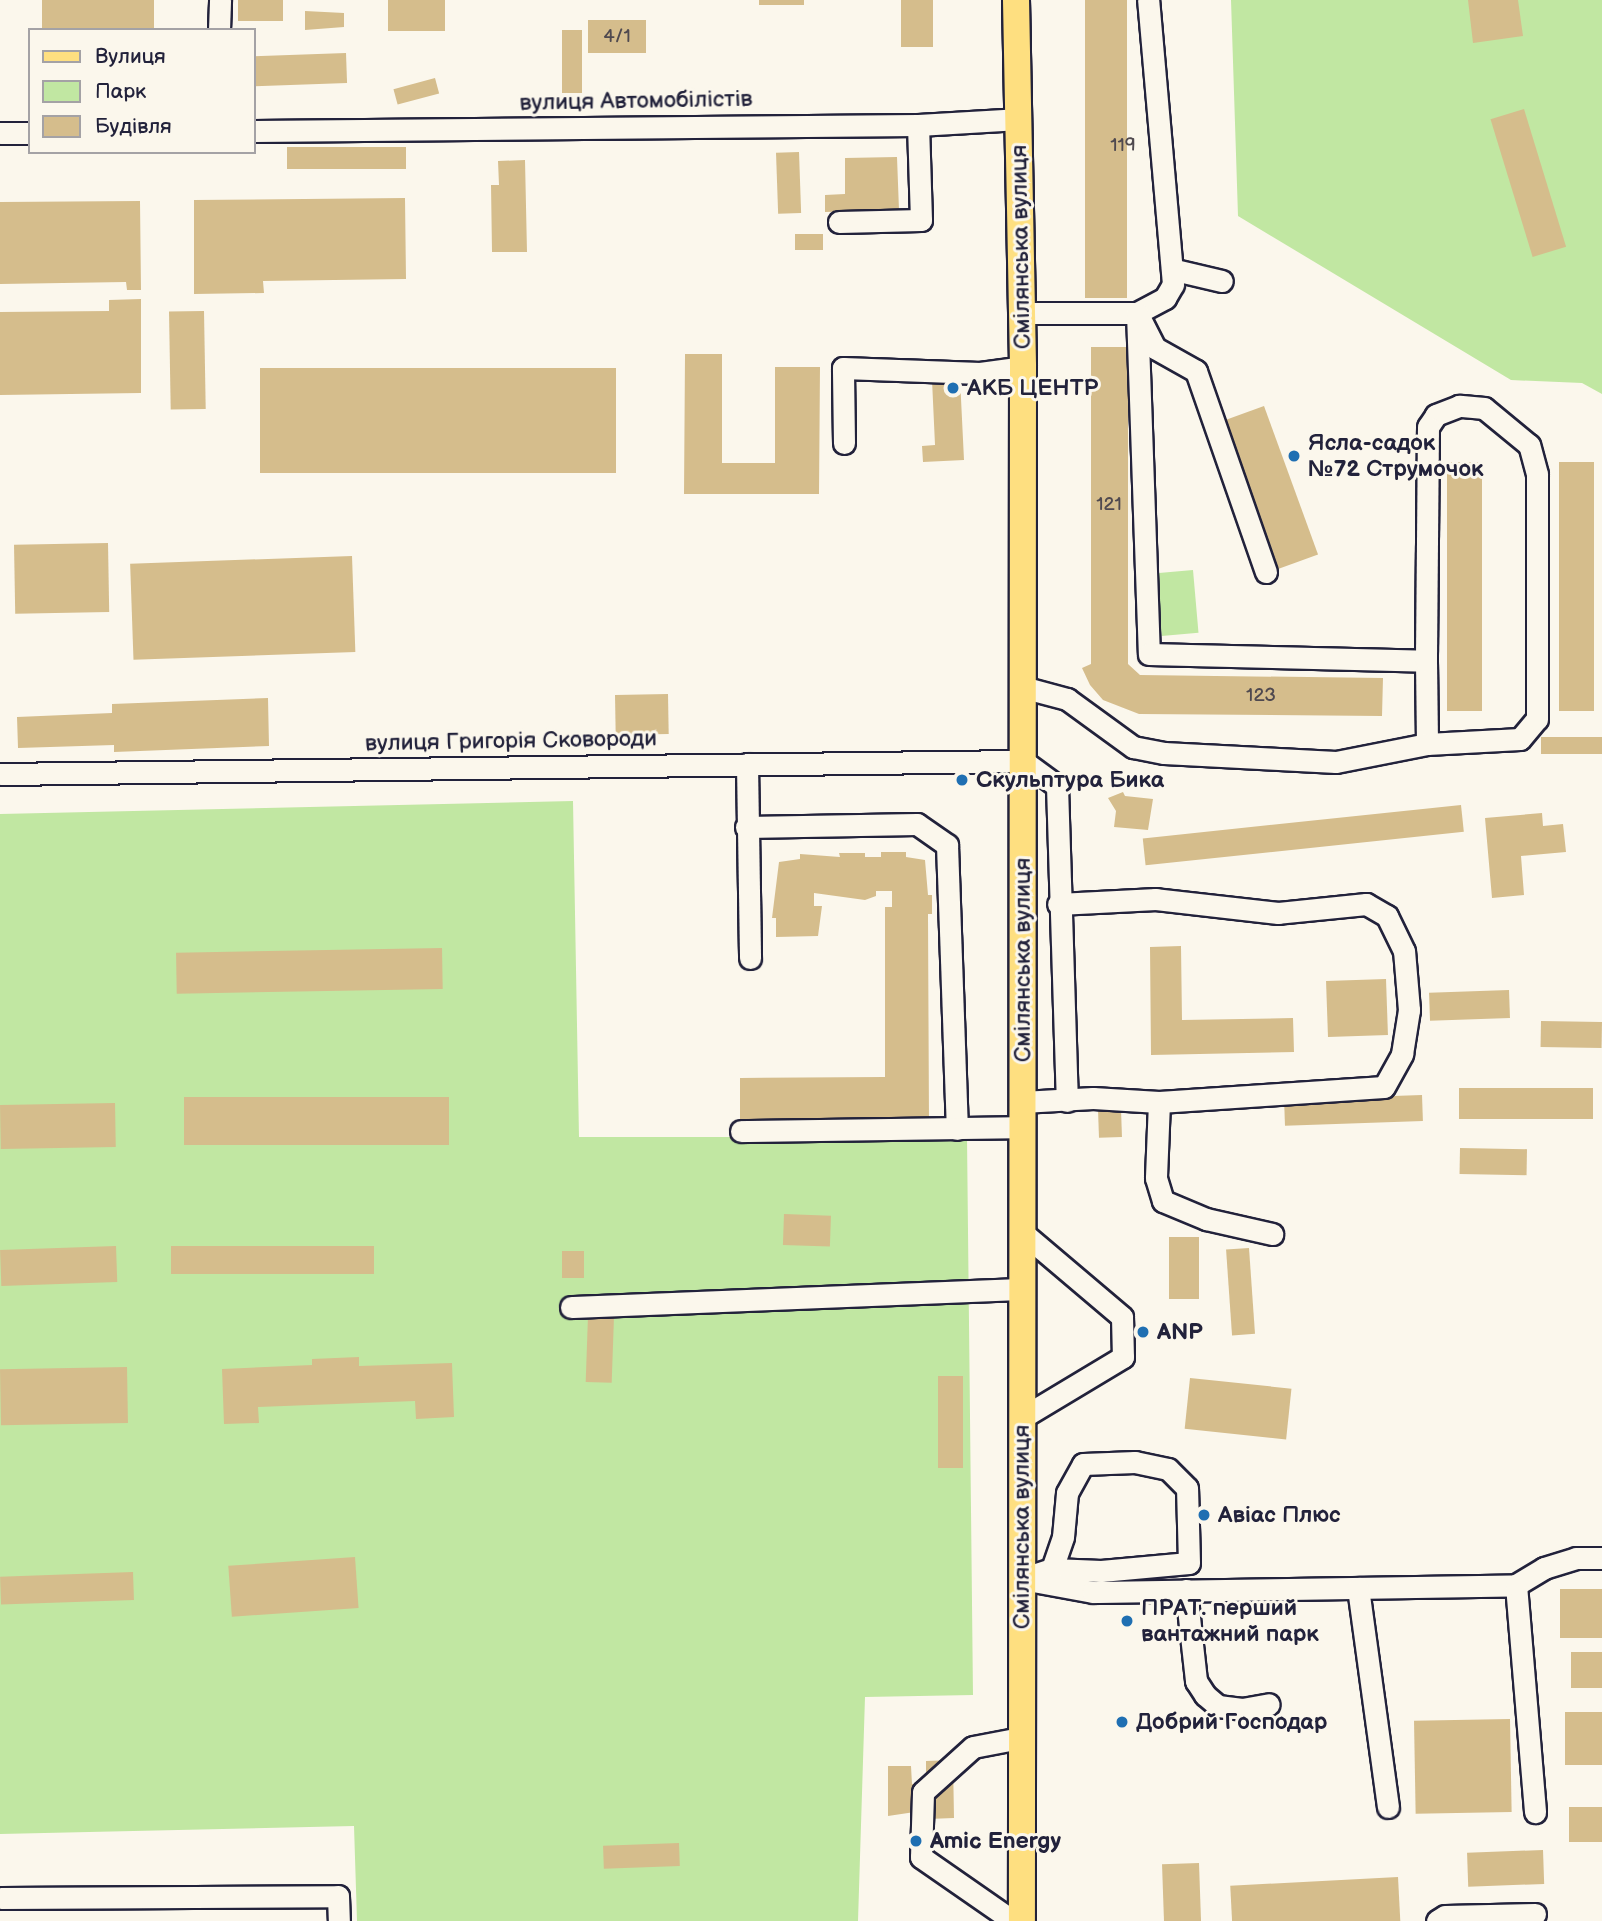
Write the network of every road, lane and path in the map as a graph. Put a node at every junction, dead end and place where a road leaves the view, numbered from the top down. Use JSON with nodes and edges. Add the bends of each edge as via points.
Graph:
{"nodes":[{"id":1,"x":220,"y":0,"type":"edge"},
{"id":2,"x":1016,"y":0,"type":"edge"},
{"id":3,"x":1148,"y":0,"type":"edge"},
{"id":4,"x":219,"y":28,"type":"edge"},
{"id":5,"x":1019,"y":119,"type":"junction"},
{"id":6,"x":918,"y":125,"type":"junction"},
{"id":7,"x":256,"y":131,"type":"edge"},
{"id":8,"x":0,"y":133,"type":"edge"},
{"id":9,"x":28,"y":133,"type":"edge"},
{"id":10,"x":839,"y":222,"type":"dead end"},
{"id":11,"x":1175,"y":270,"type":"junction"},
{"id":12,"x":1222,"y":281,"type":"dead end"},
{"id":13,"x":1023,"y":313,"type":"junction"},
{"id":14,"x":1137,"y":313,"type":"junction"},
{"id":15,"x":1023,"y":367,"type":"junction"},
{"id":16,"x":844,"y":443,"type":"dead end"},
{"id":17,"x":1266,"y":572,"type":"dead end"},
{"id":18,"x":1426,"y":661,"type":"junction"},
{"id":19,"x":1022,"y":687,"type":"junction"},
{"id":20,"x":1427,"y":744,"type":"junction"},
{"id":21,"x":1023,"y":761,"type":"junction"},
{"id":22,"x":747,"y":764,"type":"junction"},
{"id":23,"x":0,"y":774,"type":"edge"},
{"id":24,"x":746,"y":827,"type":"junction"},
{"id":25,"x":1058,"y":904,"type":"junction"},
{"id":26,"x":750,"y":958,"type":"dead end"},
{"id":27,"x":1067,"y":1101,"type":"junction"},
{"id":28,"x":1159,"y":1102,"type":"junction"},
{"id":29,"x":1022,"y":1115,"type":"junction"},
{"id":30,"x":957,"y":1129,"type":"junction"},
{"id":31,"x":741,"y":1131,"type":"dead end"},
{"id":32,"x":1023,"y":1233,"type":"junction"},
{"id":33,"x":1272,"y":1234,"type":"dead end"},
{"id":34,"x":1022,"y":1289,"type":"junction"},
{"id":35,"x":571,"y":1307,"type":"dead end"},
{"id":36,"x":1023,"y":1417,"type":"junction"},
{"id":37,"x":1602,"y":1558,"type":"edge"},
{"id":38,"x":1052,"y":1569,"type":"junction"},
{"id":39,"x":1022,"y":1579,"type":"junction"},
{"id":40,"x":1516,"y":1585,"type":"junction"},
{"id":41,"x":1358,"y":1588,"type":"junction"},
{"id":42,"x":1186,"y":1590,"type":"junction"},
{"id":43,"x":1269,"y":1704,"type":"dead end"},
{"id":44,"x":1020,"y":1738,"type":"junction"},
{"id":45,"x":1388,"y":1807,"type":"dead end"},
{"id":46,"x":1535,"y":1812,"type":"dead end"},
{"id":47,"x":1,"y":1898,"type":"edge"},
{"id":48,"x":1535,"y":1914,"type":"dead end"},
{"id":49,"x":339,"y":1921,"type":"edge"},
{"id":50,"x":1013,"y":1921,"type":"edge"},
{"id":51,"x":1023,"y":1921,"type":"edge"},
{"id":52,"x":1437,"y":1921,"type":"edge"}],
"edges":[{"from":1,"to":4,"type":"street"},
{"from":2,"to":5,"type":"main road","name":"Смілянська вулиця"},
{"from":3,"to":11,"type":"street"},
{"from":5,"to":6,"type":"street","name":"вулиця Автомобілістів"},
{"from":5,"to":13,"type":"main road","name":"Смілянська вулиця"},
{"from":6,"to":7,"type":"street","name":"вулиця Автомобілістів"},
{"from":6,"to":10,"type":"street","via":[[921,220]]},
{"from":8,"to":9,"type":"street"},
{"from":11,"to":12,"type":"street"},
{"from":11,"to":14,"type":"street","via":[[1165,298]]},
{"from":13,"to":14,"type":"street"},
{"from":13,"to":15,"type":"main road","name":"Смілянська вулиця"},
{"from":14,"to":17,"type":"street","via":[[1155,348],[1196,371]]},
{"from":14,"to":18,"type":"street","via":[[1149,654]]},
{"from":15,"to":16,"type":"street","via":[[980,373],[842,368]]},
{"from":15,"to":19,"type":"main road","name":"Смілянська вулиця"},
{"from":18,"to":20,"type":"street"},
{"from":18,"to":20,"type":"street","via":[[1428,427],[1436,415],[1459,406],[1484,408],[1529,445],[1537,474],[1537,719],[1520,739]]},
{"from":19,"to":20,"type":"street","via":[[1068,699],[1133,747],[1164,753],[1336,762]]},
{"from":19,"to":21,"type":"main road","name":"Смілянська вулиця"},
{"from":21,"to":22,"type":"street","name":"вулиця Григорія Сковороди"},
{"from":21,"to":25,"type":"street","via":[[1057,786]]},
{"from":21,"to":29,"type":"main road","name":"Смілянська вулиця"},
{"from":22,"to":23,"type":"street","name":"вулиця Григорія Сковороди"},
{"from":22,"to":24,"type":"street"},
{"from":24,"to":26,"type":"street"},
{"from":24,"to":30,"type":"street","via":[[917,824],[947,845]]},
{"from":25,"to":27,"type":"street"},
{"from":25,"to":28,"type":"street","via":[[1156,899],[1278,913],[1366,904],[1387,916],[1405,951],[1409,1010],[1402,1054],[1384,1087]]},
{"from":27,"to":28,"type":"street"},
{"from":27,"to":29,"type":"street"},
{"from":28,"to":33,"type":"street","via":[[1156,1178],[1163,1202],[1206,1219]]},
{"from":29,"to":30,"type":"street"},
{"from":29,"to":32,"type":"main road","name":"Смілянська вулиця"},
{"from":30,"to":31,"type":"street"},
{"from":32,"to":34,"type":"main road","name":"Смілянська вулиця"},
{"from":32,"to":36,"type":"street","via":[[1122,1317],[1123,1357]]},
{"from":34,"to":35,"type":"street"},
{"from":34,"to":36,"type":"main road","name":"Смілянська вулиця"},
{"from":36,"to":39,"type":"main road","name":"Смілянська вулиця"},
{"from":37,"to":40,"type":"street","via":[[1576,1558],[1544,1568]]},
{"from":38,"to":38,"type":"street","via":[[1101,1571],[1189,1563],[1187,1488],[1168,1469],[1135,1462],[1083,1464],[1067,1493],[1063,1537]]},
{"from":38,"to":39,"type":"street"},
{"from":39,"to":42,"type":"street","via":[[1086,1592]]},
{"from":39,"to":44,"type":"main road","name":"Смілянська вулиця"},
{"from":40,"to":41,"type":"street"},
{"from":40,"to":46,"type":"street"},
{"from":41,"to":42,"type":"street"},
{"from":41,"to":45,"type":"street"},
{"from":42,"to":43,"type":"street","via":[[1196,1681],[1205,1695],[1218,1706]]},
{"from":44,"to":50,"type":"street","via":[[973,1747],[923,1792],[921,1857]]},
{"from":44,"to":51,"type":"main road","name":"Смілянська вулиця"},
{"from":47,"to":49,"type":"street","via":[[338,1896]]},
{"from":48,"to":52,"type":"street","via":[[1445,1916]]}]}
